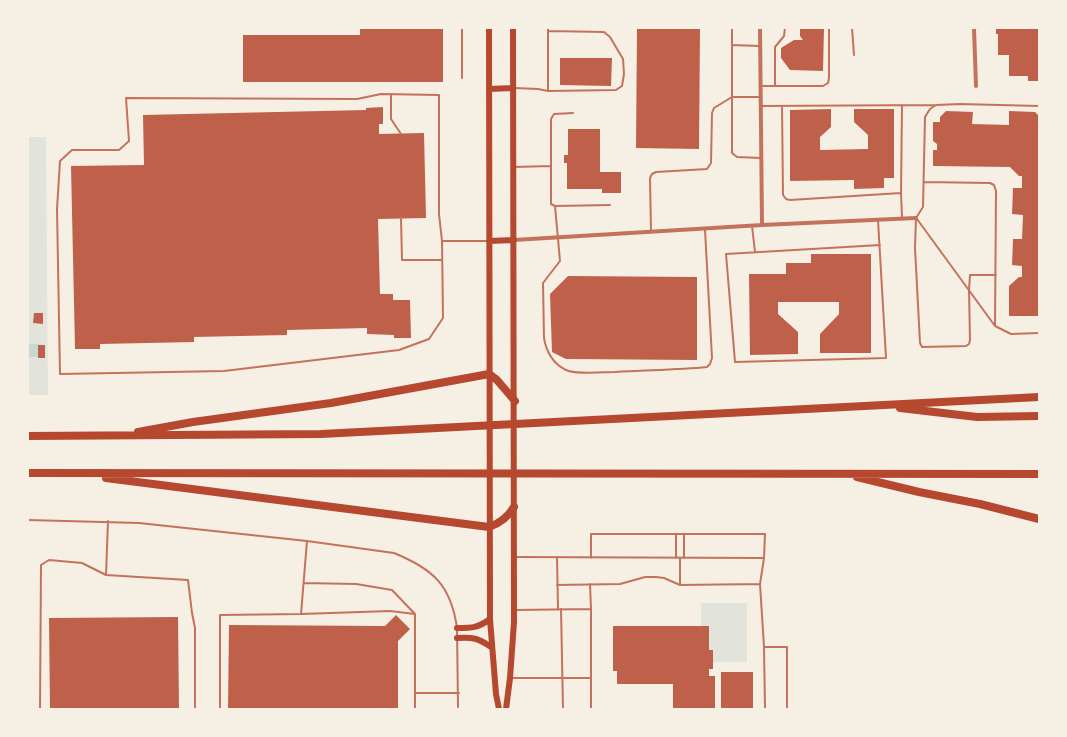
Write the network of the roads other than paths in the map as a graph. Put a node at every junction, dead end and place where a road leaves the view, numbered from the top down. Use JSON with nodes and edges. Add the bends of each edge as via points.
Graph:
{"nodes":[{"id":1,"x":462,"y":28,"type":"edge"},
{"id":2,"x":489,"y":28,"type":"edge"},
{"id":3,"x":513,"y":28,"type":"edge"},
{"id":4,"x":548,"y":28,"type":"edge"},
{"id":5,"x":732,"y":28,"type":"edge"},
{"id":6,"x":760,"y":28,"type":"edge"},
{"id":7,"x":785,"y":28,"type":"edge"},
{"id":8,"x":829,"y":28,"type":"edge"},
{"id":9,"x":852,"y":28,"type":"edge"},
{"id":10,"x":974,"y":28,"type":"edge"},
{"id":11,"x":548,"y":31,"type":"junction"},
{"id":12,"x":732,"y":45,"type":"junction"},
{"id":13,"x":760,"y":46,"type":"junction"},
{"id":14,"x":854,"y":55,"type":"dead end"},
{"id":15,"x":462,"y":78,"type":"dead end"},
{"id":16,"x":761,"y":86,"type":"junction"},
{"id":17,"x":775,"y":86,"type":"junction"},
{"id":18,"x":976,"y":86,"type":"dead end"},
{"id":19,"x":514,"y":88,"type":"junction"},
{"id":20,"x":489,"y":89,"type":"junction"},
{"id":21,"x":548,"y":91,"type":"junction"},
{"id":22,"x":391,"y":94,"type":"junction"},
{"id":23,"x":732,"y":97,"type":"junction"},
{"id":24,"x":761,"y":97,"type":"junction"},
{"id":25,"x":902,"y":105,"type":"junction"},
{"id":26,"x":936,"y":105,"type":"junction"},
{"id":27,"x":761,"y":106,"type":"junction"},
{"id":28,"x":782,"y":106,"type":"junction"},
{"id":29,"x":1039,"y":106,"type":"edge"},
{"id":30,"x":573,"y":113,"type":"dead end"},
{"id":31,"x":401,"y":134,"type":"dead end"},
{"id":32,"x":761,"y":158,"type":"junction"},
{"id":33,"x":514,"y":166,"type":"junction"},
{"id":34,"x":551,"y":166,"type":"junction"},
{"id":35,"x":924,"y":182,"type":"junction"},
{"id":36,"x":901,"y":193,"type":"junction"},
{"id":37,"x":610,"y":205,"type":"dead end"},
{"id":38,"x":555,"y":206,"type":"junction"},
{"id":39,"x":401,"y":218,"type":"dead end"},
{"id":40,"x":902,"y":218,"type":"junction"},
{"id":41,"x":916,"y":218,"type":"junction"},
{"id":42,"x":878,"y":219,"type":"junction"},
{"id":43,"x":762,"y":225,"type":"junction"},
{"id":44,"x":752,"y":226,"type":"junction"},
{"id":45,"x":705,"y":228,"type":"junction"},
{"id":46,"x":651,"y":232,"type":"junction"},
{"id":47,"x":559,"y":238,"type":"junction"},
{"id":48,"x":514,"y":240,"type":"junction"},
{"id":49,"x":489,"y":241,"type":"junction"},
{"id":50,"x":442,"y":242,"type":"junction"},
{"id":51,"x":880,"y":245,"type":"junction"},
{"id":52,"x":754,"y":252,"type":"junction"},
{"id":53,"x":442,"y":260,"type":"junction"},
{"id":54,"x":996,"y":275,"type":"junction"},
{"id":55,"x":969,"y":290,"type":"junction"},
{"id":56,"x":996,"y":326,"type":"junction"},
{"id":57,"x":1039,"y":333,"type":"edge"},
{"id":58,"x":489,"y":374,"type":"junction"},
{"id":59,"x":1039,"y":397,"type":"edge"},
{"id":60,"x":515,"y":401,"type":"junction"},
{"id":61,"x":876,"y":405,"type":"junction"},
{"id":62,"x":1039,"y":416,"type":"edge"},
{"id":63,"x":28,"y":436,"type":"edge"},
{"id":64,"x":114,"y":436,"type":"junction"},
{"id":65,"x":28,"y":473,"type":"edge"},
{"id":66,"x":70,"y":473,"type":"junction"},
{"id":67,"x":845,"y":474,"type":"junction"},
{"id":68,"x":1039,"y":474,"type":"edge"},
{"id":69,"x":514,"y":507,"type":"junction"},
{"id":70,"x":1039,"y":519,"type":"edge"},
{"id":71,"x":28,"y":520,"type":"edge"},
{"id":72,"x":108,"y":521,"type":"junction"},
{"id":73,"x":489,"y":527,"type":"junction"},
{"id":74,"x":676,"y":534,"type":"junction"},
{"id":75,"x":684,"y":534,"type":"junction"},
{"id":76,"x":307,"y":541,"type":"junction"},
{"id":77,"x":514,"y":557,"type":"junction"},
{"id":78,"x":557,"y":557,"type":"junction"},
{"id":79,"x":591,"y":558,"type":"junction"},
{"id":80,"x":676,"y":558,"type":"junction"},
{"id":81,"x":680,"y":558,"type":"junction"},
{"id":82,"x":684,"y":558,"type":"junction"},
{"id":83,"x":764,"y":558,"type":"junction"},
{"id":84,"x":106,"y":575,"type":"junction"},
{"id":85,"x":304,"y":583,"type":"junction"},
{"id":86,"x":590,"y":584,"type":"junction"},
{"id":87,"x":760,"y":584,"type":"junction"},
{"id":88,"x":557,"y":585,"type":"junction"},
{"id":89,"x":680,"y":585,"type":"junction"},
{"id":90,"x":558,"y":609,"type":"junction"},
{"id":91,"x":561,"y":609,"type":"junction"},
{"id":92,"x":590,"y":609,"type":"junction"},
{"id":93,"x":514,"y":610,"type":"junction"},
{"id":94,"x":301,"y":614,"type":"junction"},
{"id":95,"x":416,"y":614,"type":"junction"},
{"id":96,"x":490,"y":619,"type":"junction"},
{"id":97,"x":457,"y":628,"type":"junction"},
{"id":98,"x":457,"y":638,"type":"junction"},
{"id":99,"x":491,"y":647,"type":"junction"},
{"id":100,"x":764,"y":647,"type":"junction"},
{"id":101,"x":510,"y":678,"type":"junction"},
{"id":102,"x":562,"y":678,"type":"junction"},
{"id":103,"x":591,"y":678,"type":"junction"},
{"id":104,"x":459,"y":692,"type":"junction"},
{"id":105,"x":415,"y":693,"type":"junction"},
{"id":106,"x":458,"y":707,"type":"dead end"},
{"id":107,"x":40,"y":709,"type":"edge"},
{"id":108,"x":195,"y":709,"type":"edge"},
{"id":109,"x":220,"y":709,"type":"edge"},
{"id":110,"x":415,"y":709,"type":"edge"},
{"id":111,"x":499,"y":709,"type":"edge"},
{"id":112,"x":506,"y":709,"type":"edge"},
{"id":113,"x":562,"y":709,"type":"edge"},
{"id":114,"x":591,"y":709,"type":"edge"},
{"id":115,"x":764,"y":709,"type":"edge"},
{"id":116,"x":787,"y":709,"type":"edge"}],
"edges":[{"from":1,"to":15,"type":"lane"},
{"from":2,"to":20,"type":"main road"},
{"from":3,"to":19,"type":"main road"},
{"from":4,"to":11,"type":"lane"},
{"from":5,"to":12,"type":"lane"},
{"from":6,"to":13,"type":"street"},
{"from":7,"to":17,"type":"lane","via":[[784,36],[775,47]]},
{"from":8,"to":17,"type":"lane","via":[[828,83],[823,86]]},
{"from":9,"to":14,"type":"lane"},
{"from":10,"to":18,"type":"street"},
{"from":11,"to":21,"type":"lane"},
{"from":11,"to":21,"type":"lane","via":[[604,32],[610,37],[623,59],[624,74],[622,86],[616,90]]},
{"from":12,"to":13,"type":"lane"},
{"from":12,"to":23,"type":"lane"},
{"from":13,"to":16,"type":"street"},
{"from":16,"to":17,"type":"lane"},
{"from":16,"to":24,"type":"street"},
{"from":19,"to":20,"type":"main road"},
{"from":19,"to":21,"type":"lane"},
{"from":19,"to":33,"type":"main road"},
{"from":20,"to":49,"type":"main road"},
{"from":22,"to":31,"type":"lane","via":[[391,119]]},
{"from":22,"to":50,"type":"lane","via":[[439,95],[439,214]]},
{"from":22,"to":53,"type":"lane","via":[[357,99],[126,98],[129,141],[119,150],[72,150],[60,162],[57,209],[60,374],[224,371],[399,350],[429,339],[443,318]]},
{"from":23,"to":24,"type":"lane"},
{"from":23,"to":32,"type":"lane","via":[[732,153],[737,157]]},
{"from":23,"to":46,"type":"lane","via":[[714,108],[712,113],[711,163],[707,169],[652,174]]},
{"from":24,"to":27,"type":"street"},
{"from":25,"to":26,"type":"lane"},
{"from":25,"to":28,"type":"lane"},
{"from":25,"to":36,"type":"lane"},
{"from":26,"to":29,"type":"lane"},
{"from":26,"to":35,"type":"lane","via":[[925,117]]},
{"from":27,"to":28,"type":"lane"},
{"from":27,"to":32,"type":"street"},
{"from":28,"to":36,"type":"lane","via":[[786,199]]},
{"from":30,"to":34,"type":"lane","via":[[554,114],[551,118]]},
{"from":32,"to":43,"type":"street"},
{"from":33,"to":34,"type":"lane"},
{"from":33,"to":48,"type":"main road"},
{"from":34,"to":38,"type":"lane","via":[[551,204]]},
{"from":35,"to":41,"type":"lane","via":[[923,207]]},
{"from":35,"to":54,"type":"lane","via":[[994,185]]},
{"from":36,"to":40,"type":"lane"},
{"from":37,"to":38,"type":"lane"},
{"from":38,"to":47,"type":"lane"},
{"from":39,"to":53,"type":"lane","via":[[402,260]]},
{"from":40,"to":41,"type":"street"},
{"from":40,"to":42,"type":"street"},
{"from":41,"to":55,"type":"lane"},
{"from":41,"to":55,"type":"lane","via":[[919,335],[922,347],[969,344]]},
{"from":42,"to":43,"type":"street"},
{"from":42,"to":51,"type":"lane"},
{"from":43,"to":44,"type":"street"},
{"from":44,"to":45,"type":"street"},
{"from":44,"to":52,"type":"lane"},
{"from":45,"to":46,"type":"street"},
{"from":45,"to":47,"type":"lane","via":[[712,358],[707,367],[687,369],[574,372],[556,363],[545,346],[542,289],[543,283],[560,261]]},
{"from":46,"to":47,"type":"street"},
{"from":47,"to":48,"type":"street"},
{"from":48,"to":49,"type":"main road"},
{"from":48,"to":60,"type":"main road"},
{"from":49,"to":50,"type":"lane"},
{"from":49,"to":58,"type":"main road"},
{"from":50,"to":53,"type":"lane"},
{"from":51,"to":52,"type":"lane"},
{"from":51,"to":52,"type":"lane","via":[[886,358],[735,362],[726,254]]},
{"from":54,"to":55,"type":"lane","via":[[970,275]]},
{"from":54,"to":56,"type":"lane"},
{"from":55,"to":56,"type":"lane"},
{"from":56,"to":57,"type":"lane","via":[[1011,334]]},
{"from":58,"to":60,"type":"highway"},
{"from":58,"to":64,"type":"highway","via":[[324,404]]},
{"from":58,"to":73,"type":"main road"},
{"from":59,"to":61,"type":"highway"},
{"from":60,"to":69,"type":"main road"},
{"from":61,"to":62,"type":"highway","via":[[977,417]]},
{"from":61,"to":64,"type":"highway","via":[[321,434]]},
{"from":63,"to":64,"type":"highway"},
{"from":65,"to":66,"type":"highway"},
{"from":66,"to":67,"type":"highway"},
{"from":66,"to":73,"type":"highway"},
{"from":67,"to":68,"type":"highway"},
{"from":67,"to":70,"type":"highway"},
{"from":69,"to":73,"type":"highway","via":[[498,524]]},
{"from":69,"to":77,"type":"main road"},
{"from":71,"to":72,"type":"lane"},
{"from":72,"to":76,"type":"lane"},
{"from":72,"to":84,"type":"lane"},
{"from":73,"to":96,"type":"main road"},
{"from":74,"to":75,"type":"lane"},
{"from":74,"to":79,"type":"lane","via":[[591,534]]},
{"from":74,"to":80,"type":"lane"},
{"from":75,"to":82,"type":"lane"},
{"from":75,"to":83,"type":"lane","via":[[765,534]]},
{"from":76,"to":85,"type":"lane"},
{"from":76,"to":97,"type":"lane","via":[[394,553],[419,564],[441,584],[450,599]]},
{"from":77,"to":78,"type":"lane"},
{"from":77,"to":93,"type":"main road"},
{"from":78,"to":79,"type":"lane"},
{"from":78,"to":88,"type":"lane"},
{"from":79,"to":80,"type":"lane"},
{"from":80,"to":81,"type":"lane"},
{"from":81,"to":82,"type":"lane"},
{"from":81,"to":89,"type":"lane"},
{"from":82,"to":83,"type":"lane"},
{"from":83,"to":87,"type":"lane"},
{"from":84,"to":107,"type":"lane","via":[[82,563],[50,560],[41,565]]},
{"from":84,"to":108,"type":"lane","via":[[188,580],[195,628]]},
{"from":85,"to":94,"type":"lane"},
{"from":85,"to":95,"type":"lane","via":[[356,584],[392,590]]},
{"from":86,"to":88,"type":"lane"},
{"from":86,"to":89,"type":"lane","via":[[620,584],[645,577],[656,577]]},
{"from":86,"to":92,"type":"lane"},
{"from":87,"to":89,"type":"lane"},
{"from":87,"to":100,"type":"lane"},
{"from":88,"to":90,"type":"lane"},
{"from":90,"to":91,"type":"lane"},
{"from":90,"to":93,"type":"lane"},
{"from":91,"to":92,"type":"lane"},
{"from":91,"to":102,"type":"lane"},
{"from":92,"to":103,"type":"lane"},
{"from":93,"to":101,"type":"main road"},
{"from":94,"to":95,"type":"lane","via":[[390,611]]},
{"from":94,"to":109,"type":"lane","via":[[220,615]]},
{"from":95,"to":105,"type":"lane"},
{"from":96,"to":97,"type":"main road","via":[[475,628]]},
{"from":96,"to":99,"type":"main road"},
{"from":97,"to":98,"type":"lane"},
{"from":98,"to":99,"type":"main road","via":[[473,637]]},
{"from":98,"to":104,"type":"lane"},
{"from":99,"to":111,"type":"main road"},
{"from":100,"to":115,"type":"lane"},
{"from":100,"to":116,"type":"lane","via":[[787,647]]},
{"from":101,"to":102,"type":"lane"},
{"from":101,"to":112,"type":"main road"},
{"from":102,"to":103,"type":"lane"},
{"from":102,"to":113,"type":"lane"},
{"from":103,"to":114,"type":"lane"},
{"from":104,"to":105,"type":"lane"},
{"from":104,"to":106,"type":"lane"},
{"from":105,"to":110,"type":"lane"}]}
